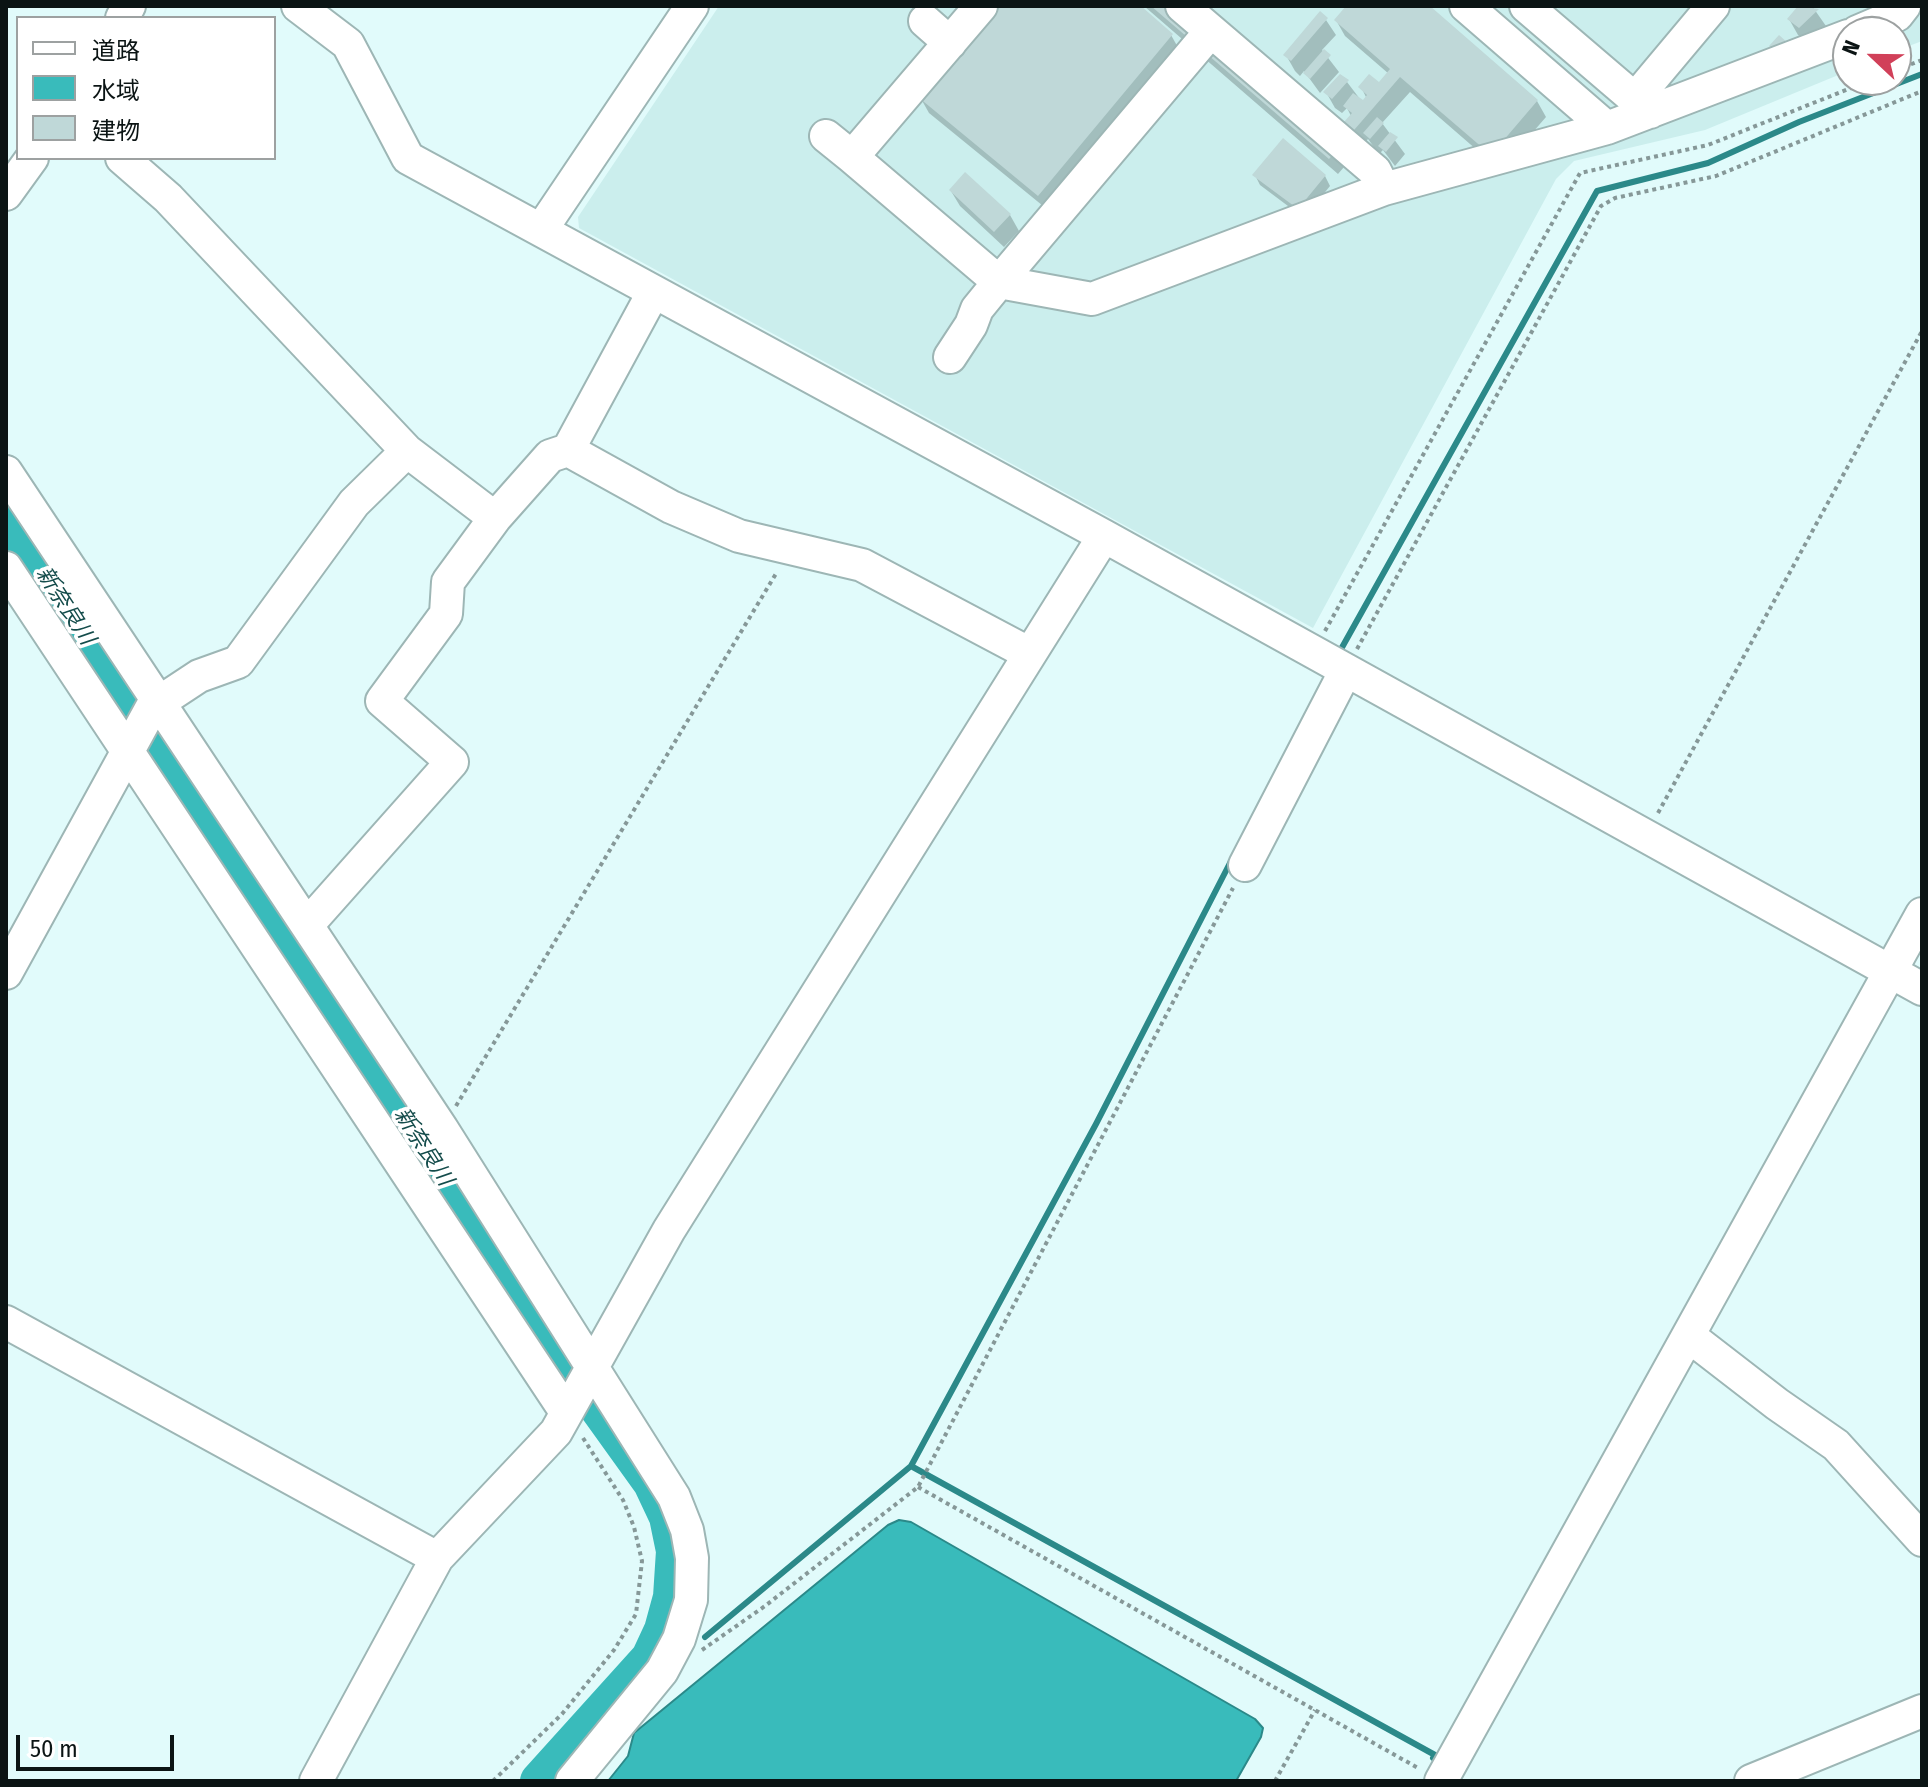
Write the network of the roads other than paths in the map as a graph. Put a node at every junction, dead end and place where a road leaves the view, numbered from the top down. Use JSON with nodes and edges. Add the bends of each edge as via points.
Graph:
{"nodes":[{"id":1,"x":298,"y":6,"type":"edge"},
{"id":2,"x":692,"y":6,"type":"edge"},
{"id":3,"x":981,"y":6,"type":"edge"},
{"id":4,"x":1182,"y":6,"type":"edge"},
{"id":5,"x":1466,"y":6,"type":"edge"},
{"id":6,"x":1516,"y":6,"type":"edge"},
{"id":7,"x":1526,"y":6,"type":"edge"},
{"id":8,"x":1713,"y":6,"type":"edge"},
{"id":9,"x":925,"y":21,"type":"dead end"},
{"id":10,"x":1494,"y":30,"type":"junction"},
{"id":11,"x":1211,"y":31,"type":"junction"},
{"id":12,"x":1832,"y":41,"type":"edge"},
{"id":13,"x":950,"y":43,"type":"junction"},
{"id":14,"x":1642,"y":105,"type":"junction"},
{"id":15,"x":1607,"y":128,"type":"junction"},
{"id":16,"x":826,"y":136,"type":"dead end"},
{"id":17,"x":852,"y":157,"type":"junction"},
{"id":18,"x":31,"y":160,"type":"edge"},
{"id":19,"x":124,"y":160,"type":"edge"},
{"id":20,"x":1384,"y":189,"type":"junction"},
{"id":21,"x":6,"y":194,"type":"edge"},
{"id":22,"x":541,"y":230,"type":"junction"},
{"id":23,"x":999,"y":282,"type":"junction"},
{"id":24,"x":653,"y":293,"type":"junction"},
{"id":25,"x":950,"y":357,"type":"dead end"},
{"id":26,"x":568,"y":450,"type":"junction"},
{"id":27,"x":407,"y":451,"type":"junction"},
{"id":28,"x":6,"y":472,"type":"edge"},
{"id":29,"x":495,"y":518,"type":"junction"},
{"id":30,"x":1104,"y":536,"type":"junction"},
{"id":31,"x":6,"y":568,"type":"edge"},
{"id":32,"x":1030,"y":654,"type":"junction"},
{"id":33,"x":1345,"y":672,"type":"junction"},
{"id":34,"x":157,"y":704,"type":"junction"},
{"id":35,"x":130,"y":748,"type":"junction"},
{"id":36,"x":1245,"y":865,"type":"road end"},
{"id":37,"x":1922,"y":914,"type":"edge"},
{"id":38,"x":308,"y":924,"type":"junction"},
{"id":39,"x":1890,"y":972,"type":"junction"},
{"id":40,"x":6,"y":973,"type":"edge"},
{"id":41,"x":1922,"y":989,"type":"edge"},
{"id":42,"x":6,"y":1322,"type":"edge"},
{"id":43,"x":1689,"y":1336,"type":"junction"},
{"id":44,"x":590,"y":1369,"type":"junction"},
{"id":45,"x":569,"y":1408,"type":"junction"},
{"id":46,"x":1922,"y":1540,"type":"edge"},
{"id":47,"x":437,"y":1558,"type":"junction"},
{"id":48,"x":1922,"y":1711,"type":"edge"},
{"id":49,"x":316,"y":1781,"type":"edge"},
{"id":50,"x":572,"y":1781,"type":"edge"},
{"id":51,"x":1441,"y":1781,"type":"edge"},
{"id":52,"x":1751,"y":1781,"type":"edge"}],
"edges":[{"from":1,"to":22,"type":"street","via":[[348,44],[408,158]]},
{"from":2,"to":22,"type":"street"},
{"from":3,"to":13,"type":"street"},
{"from":4,"to":11,"type":"street"},
{"from":5,"to":10,"type":"street"},
{"from":6,"to":10,"type":"street"},
{"from":7,"to":14,"type":"street"},
{"from":8,"to":14,"type":"street"},
{"from":9,"to":13,"type":"street"},
{"from":10,"to":15,"type":"street"},
{"from":11,"to":20,"type":"street","via":[[1375,171]]},
{"from":11,"to":23,"type":"street"},
{"from":12,"to":14,"type":"street"},
{"from":13,"to":17,"type":"street"},
{"from":14,"to":15,"type":"street"},
{"from":15,"to":20,"type":"street"},
{"from":16,"to":17,"type":"street"},
{"from":17,"to":23,"type":"street"},
{"from":18,"to":21,"type":"street"},
{"from":19,"to":27,"type":"street","via":[[168,198]]},
{"from":20,"to":23,"type":"street","via":[[1092,299]]},
{"from":22,"to":24,"type":"street"},
{"from":23,"to":25,"type":"street"},
{"from":24,"to":26,"type":"street"},
{"from":24,"to":30,"type":"street"},
{"from":26,"to":29,"type":"street","via":[[550,456]]},
{"from":26,"to":32,"type":"street","via":[[671,507],[739,536],[862,565]]},
{"from":27,"to":29,"type":"street"},
{"from":27,"to":34,"type":"street","via":[[354,503],[238,662],[199,676]]},
{"from":28,"to":34,"type":"street"},
{"from":29,"to":38,"type":"street","via":[[448,582],[446,614],[382,701],[452,762]]},
{"from":30,"to":32,"type":"street"},
{"from":30,"to":33,"type":"street"},
{"from":31,"to":35,"type":"street"},
{"from":32,"to":44,"type":"street","via":[[669,1230]]},
{"from":33,"to":36,"type":"street"},
{"from":33,"to":39,"type":"street"},
{"from":34,"to":35,"type":"street"},
{"from":34,"to":38,"type":"street"},
{"from":35,"to":40,"type":"street"},
{"from":35,"to":45,"type":"street"},
{"from":37,"to":39,"type":"street"},
{"from":38,"to":44,"type":"street"},
{"from":39,"to":41,"type":"street"},
{"from":39,"to":43,"type":"street"},
{"from":42,"to":47,"type":"street"},
{"from":43,"to":46,"type":"street","via":[[1836,1445]]},
{"from":43,"to":51,"type":"street"},
{"from":44,"to":45,"type":"street"},
{"from":44,"to":50,"type":"street","via":[[674,1497],[692,1558],[691,1600],[671,1658]]},
{"from":45,"to":47,"type":"street","via":[[556,1432]]},
{"from":47,"to":49,"type":"street"},
{"from":48,"to":52,"type":"street"}]}
